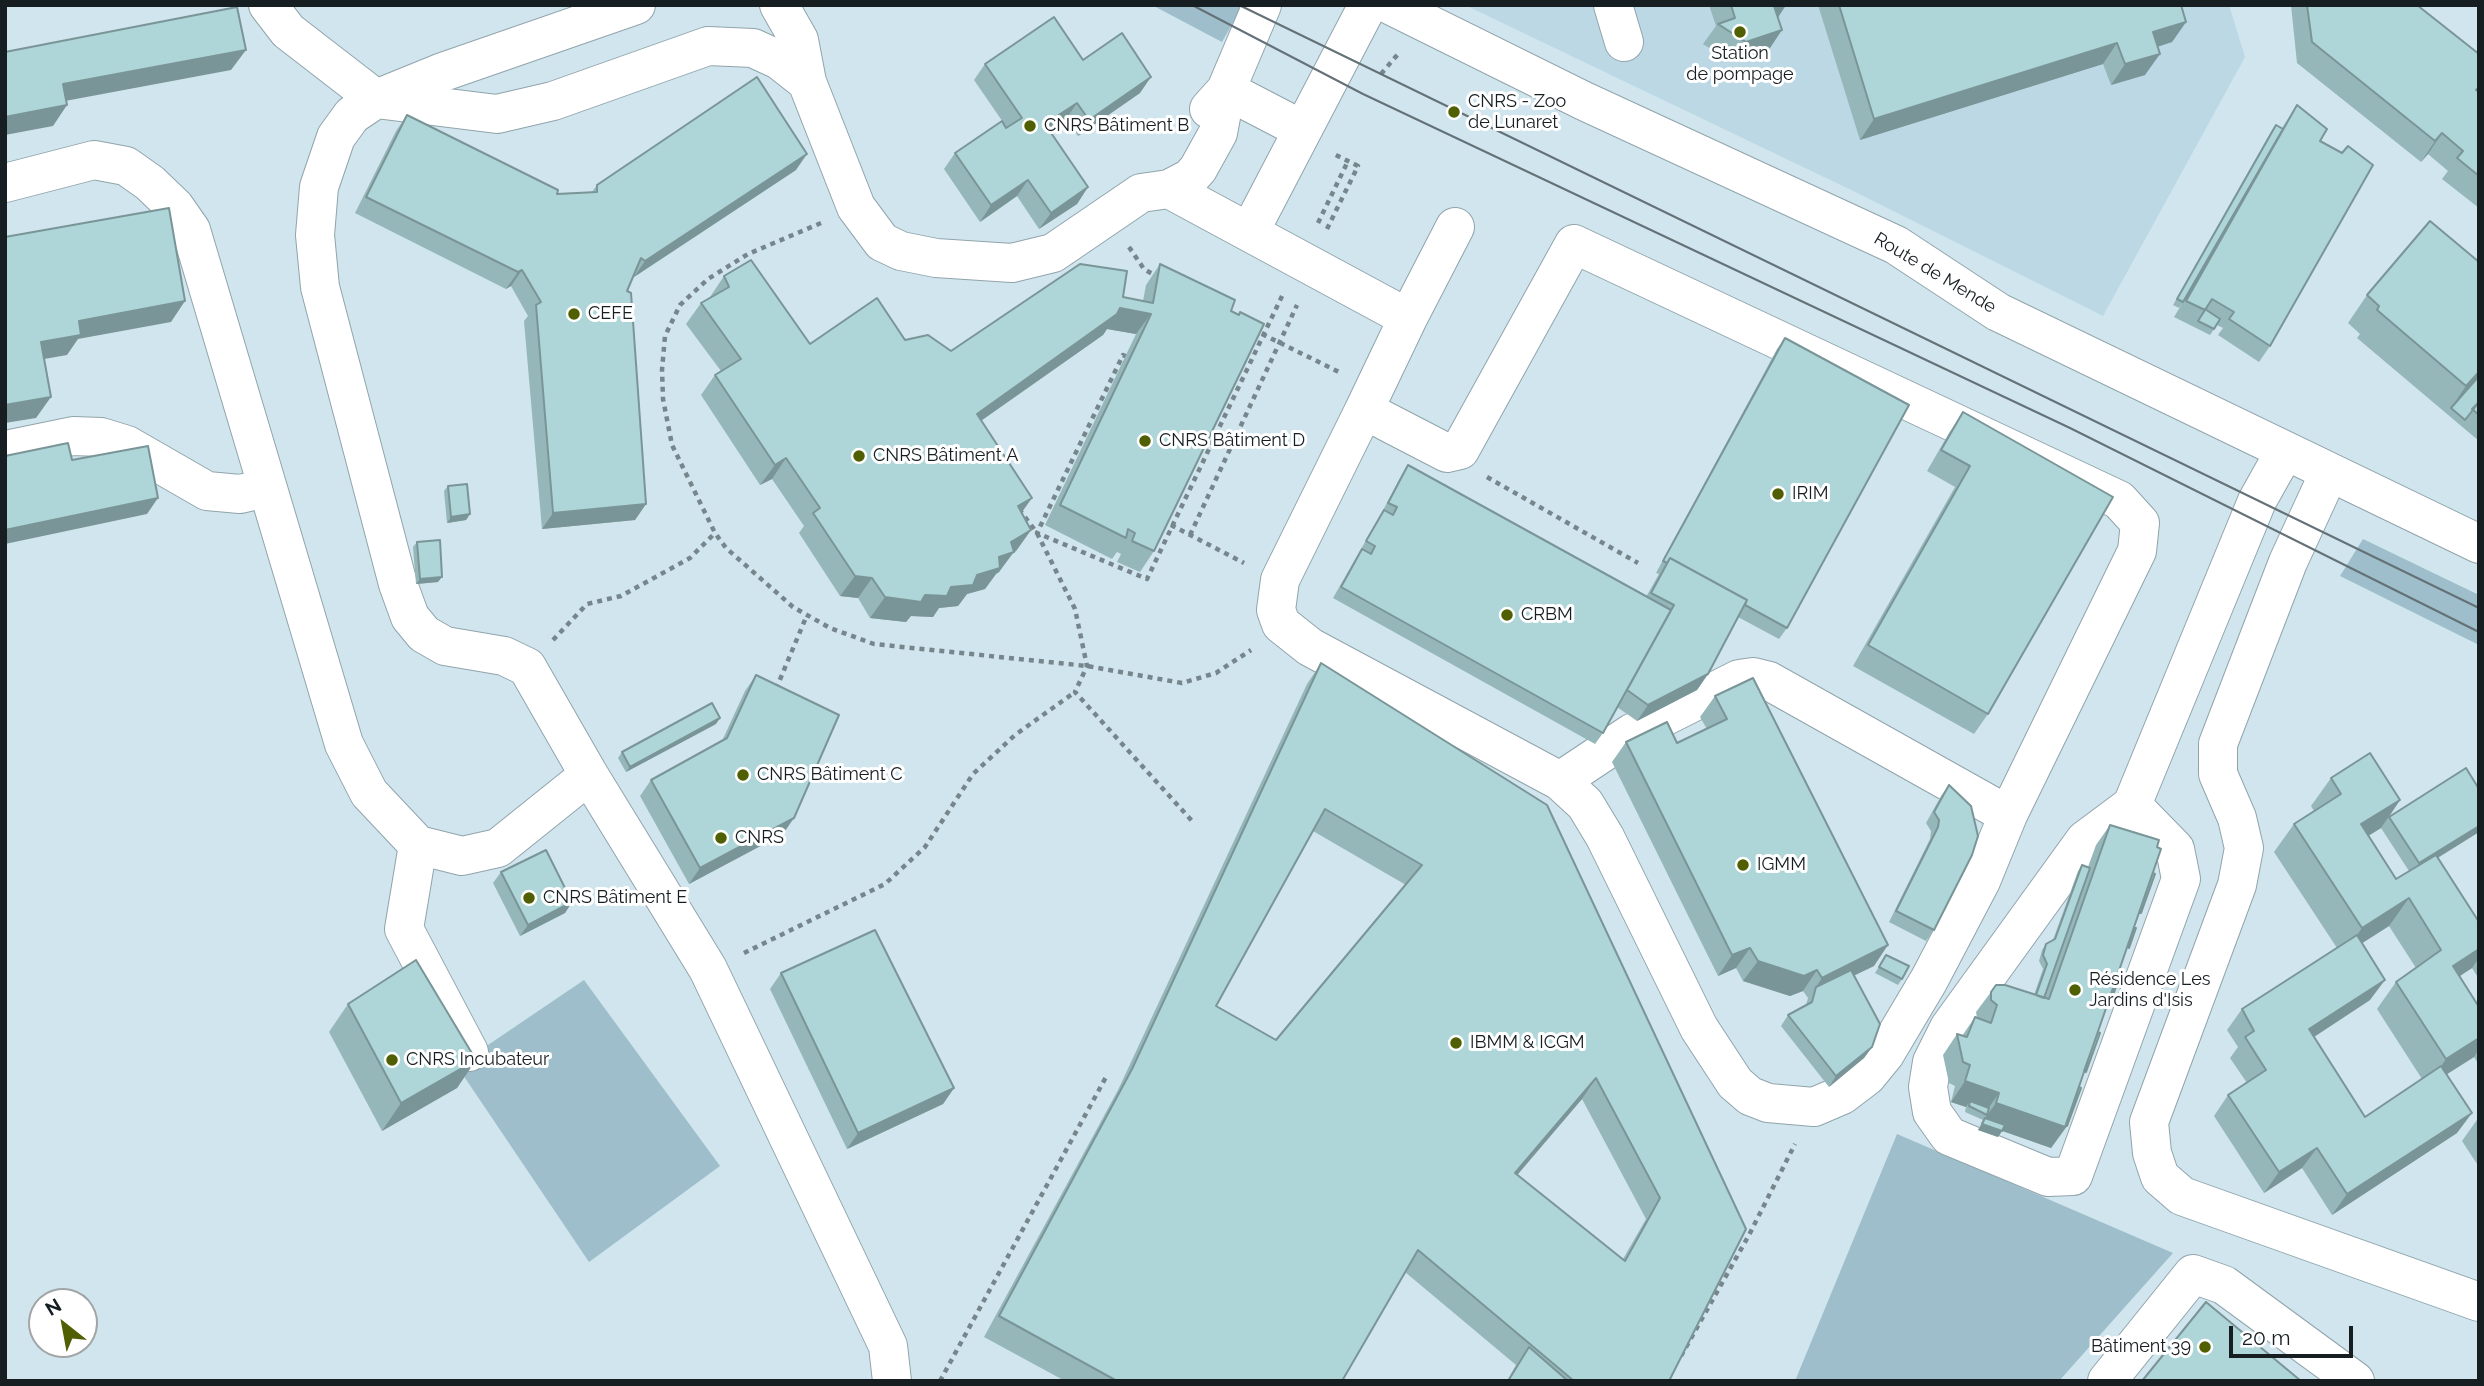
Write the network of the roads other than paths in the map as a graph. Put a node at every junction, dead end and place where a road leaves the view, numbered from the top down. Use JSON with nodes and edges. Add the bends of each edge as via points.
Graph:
{"nodes":[{"id":1,"x":636,"y":5,"type":"edge"},
{"id":2,"x":779,"y":5,"type":"edge"},
{"id":3,"x":1262,"y":5,"type":"edge"},
{"id":4,"x":1368,"y":5,"type":"edge"},
{"id":5,"x":1390,"y":5,"type":"edge"},
{"id":6,"x":1613,"y":5,"type":"edge"},
{"id":7,"x":278,"y":18,"type":"edge"},
{"id":8,"x":1624,"y":42,"type":"dead end"},
{"id":9,"x":807,"y":82,"type":"junction"},
{"id":10,"x":1226,"y":90,"type":"junction"},
{"id":11,"x":376,"y":100,"type":"junction"},
{"id":12,"x":1301,"y":129,"type":"junction"},
{"id":13,"x":5,"y":183,"type":"edge"},
{"id":14,"x":1169,"y":188,"type":"junction"},
{"id":15,"x":1455,"y":227,"type":"dead end"},
{"id":16,"x":1250,"y":231,"type":"junction"},
{"id":17,"x":1408,"y":318,"type":"junction"},
{"id":18,"x":1368,"y":401,"type":"junction"},
{"id":19,"x":5,"y":450,"type":"edge"},
{"id":20,"x":2285,"y":451,"type":"junction"},
{"id":21,"x":2329,"y":473,"type":"junction"},
{"id":22,"x":266,"y":488,"type":"junction"},
{"id":23,"x":2479,"y":544,"type":"edge"},
{"id":24,"x":589,"y":775,"type":"junction"},
{"id":25,"x":1560,"y":781,"type":"junction"},
{"id":26,"x":2132,"y":805,"type":"junction"},
{"id":27,"x":2008,"y":815,"type":"junction"},
{"id":28,"x":418,"y":845,"type":"junction"},
{"id":29,"x":470,"y":1052,"type":"edge"},
{"id":30,"x":2479,"y":1302,"type":"edge"},
{"id":31,"x":892,"y":1381,"type":"edge"},
{"id":32,"x":2107,"y":1381,"type":"edge"},
{"id":33,"x":2356,"y":1381,"type":"edge"}],
"edges":[{"from":1,"to":11,"type":"main road"},
{"from":2,"to":9,"type":"main road","via":[[799,40]]},
{"from":3,"to":10,"type":"main road"},
{"from":4,"to":12,"type":"main road"},
{"from":5,"to":20,"type":"main road","name":"Route de Mende","via":[[1584,101],[1896,245],[1998,312]]},
{"from":6,"to":8,"type":"main road"},
{"from":7,"to":11,"type":"main road"},
{"from":9,"to":11,"type":"main road","via":[[779,60],[753,48],[708,46],[553,101],[497,114]]},
{"from":9,"to":14,"type":"main road","via":[[856,207],[882,242],[901,251],[1012,263],[1053,253],[1141,193]]},
{"from":10,"to":12,"type":"main road"},
{"from":10,"to":14,"type":"main road","via":[[1198,122]]},
{"from":11,"to":24,"type":"main road","via":[[352,115],[336,137],[319,187],[315,235],[320,287],[337,359],[410,617],[424,634],[444,646],[504,656],[527,667]]},
{"from":12,"to":16,"type":"main road"},
{"from":13,"to":22,"type":"main road","via":[[94,160],[126,166],[175,207],[191,230]]},
{"from":14,"to":16,"type":"main road"},
{"from":15,"to":17,"type":"main road"},
{"from":16,"to":17,"type":"main road"},
{"from":17,"to":18,"type":"main road"},
{"from":18,"to":25,"type":"main road","via":[[1280,580],[1276,610],[1281,624],[1310,647]]},
{"from":18,"to":27,"type":"main road","via":[[1447,453],[1460,450],[1574,244],[2119,500],[2140,523],[2137,551]]},
{"from":19,"to":22,"type":"main road","via":[[73,436],[101,437],[127,445],[207,491],[240,494]]},
{"from":20,"to":21,"type":"main road","name":"Route de Mende"},
{"from":20,"to":26,"type":"main road","via":[[2257,501]]},
{"from":21,"to":23,"type":"main road","name":"Route de Mende"},
{"from":21,"to":30,"type":"main road","via":[[2288,562],[2218,744],[2218,774],[2244,848],[2237,885],[2149,1122],[2152,1153],[2160,1177],[2182,1196]]},
{"from":22,"to":28,"type":"main road","via":[[344,744],[369,793]]},
{"from":24,"to":28,"type":"main road","via":[[498,848],[463,856]]},
{"from":24,"to":31,"type":"main road","via":[[708,969],[888,1346]]},
{"from":25,"to":27,"type":"main road","via":[[1632,733],[1739,679],[1753,677],[1769,681]]},
{"from":25,"to":27,"type":"main road","via":[[1585,804],[1605,837],[1699,1028],[1735,1083],[1768,1103],[1814,1107],[1850,1089],[1885,1054],[1974,893]]},
{"from":26,"to":26,"type":"main road","via":[[2175,849],[2181,878],[2073,1176],[2048,1177],[1949,1136],[1931,1112],[1931,1062],[1949,1028],[2085,840]]},
{"from":28,"to":29,"type":"main road","via":[[404,929]]},
{"from":32,"to":33,"type":"main road","via":[[2193,1275],[2224,1285]]}]}
